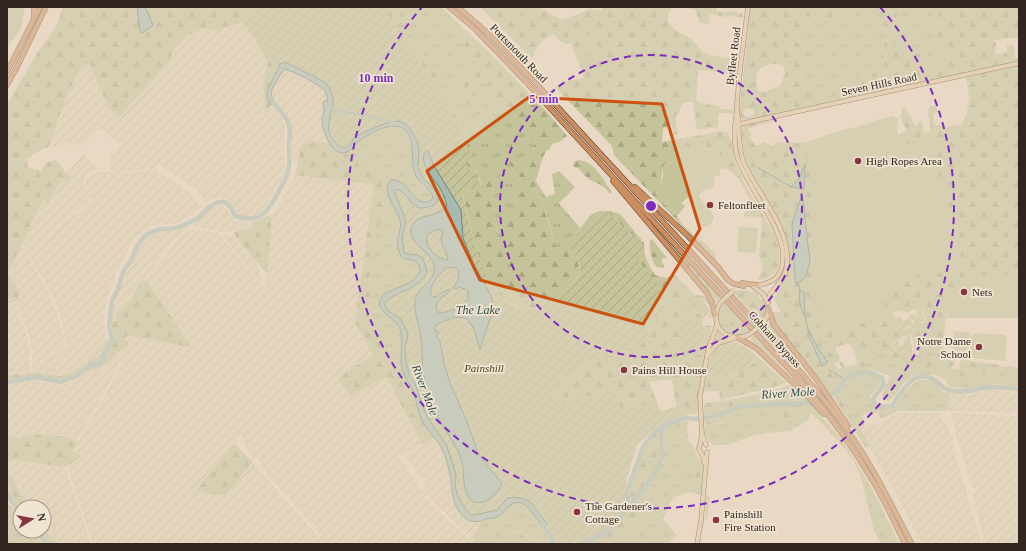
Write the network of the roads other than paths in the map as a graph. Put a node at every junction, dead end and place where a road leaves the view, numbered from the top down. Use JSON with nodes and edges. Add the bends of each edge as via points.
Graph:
{"nodes":[{"id":1,"x":34,"y":7,"type":"edge"},
{"id":2,"x":40,"y":7,"type":"edge"},
{"id":3,"x":46,"y":7,"type":"edge"},
{"id":4,"x":449,"y":7,"type":"edge"},
{"id":5,"x":458,"y":7,"type":"edge"},
{"id":6,"x":748,"y":7,"type":"edge"},
{"id":7,"x":34,"y":20,"type":"junction"},
{"id":8,"x":1019,"y":63,"type":"edge"},
{"id":9,"x":7,"y":72,"type":"edge"},
{"id":10,"x":7,"y":85,"type":"edge"},
{"id":11,"x":738,"y":125,"type":"junction"},
{"id":12,"x":603,"y":166,"type":"junction"},
{"id":13,"x":613,"y":167,"type":"junction"},
{"id":14,"x":718,"y":267,"type":"junction"},
{"id":15,"x":757,"y":285,"type":"junction"},
{"id":16,"x":744,"y":286,"type":"junction"},
{"id":17,"x":751,"y":286,"type":"junction"},
{"id":18,"x":768,"y":306,"type":"junction"},
{"id":19,"x":716,"y":315,"type":"junction"},
{"id":20,"x":717,"y":324,"type":"junction"},
{"id":21,"x":736,"y":338,"type":"junction"},
{"id":22,"x":708,"y":356,"type":"junction"},
{"id":23,"x":834,"y":408,"type":"junction"},
{"id":24,"x":825,"y":413,"type":"junction"},
{"id":25,"x":702,"y":434,"type":"junction"},
{"id":26,"x":706,"y":445,"type":"junction"},
{"id":27,"x":701,"y":446,"type":"junction"},
{"id":28,"x":707,"y":452,"type":"junction"},
{"id":29,"x":702,"y":453,"type":"junction"},
{"id":30,"x":705,"y":467,"type":"junction"},
{"id":31,"x":697,"y":544,"type":"edge"},
{"id":32,"x":905,"y":544,"type":"edge"},
{"id":33,"x":912,"y":544,"type":"edge"}],
"edges":[{"from":1,"to":7,"type":"highway"},
{"from":2,"to":7,"type":"highway"},
{"from":3,"to":10,"type":"highway"},
{"from":4,"to":12,"type":"highway","name":"Portsmouth Road","via":[[498,52]]},
{"from":5,"to":13,"type":"highway","name":"Portsmouth Road","via":[[508,53]]},
{"from":6,"to":11,"type":"main road","name":"Byfleet Road","via":[[737,107]]},
{"from":7,"to":9,"type":"highway"},
{"from":8,"to":11,"type":"main road","name":"Seven Hills Road"},
{"from":11,"to":15,"type":"main road","name":"Byfleet Road","via":[[735,144],[737,156],[755,195],[776,231],[783,255],[782,265],[776,277],[770,283]]},
{"from":11,"to":18,"type":"main road","name":"Byfleet Road","via":[[744,164],[781,230],[787,248],[785,272],[782,281],[771,293]]},
{"from":12,"to":19,"type":"highway","via":[[707,293]]},
{"from":12,"to":24,"type":"highway","name":"Cobham Bypass","via":[[810,392]]},
{"from":13,"to":14,"type":"highway"},
{"from":13,"to":23,"type":"highway","name":"Cobham Bypass"},
{"from":14,"to":15,"type":"highway","via":[[733,280]]},
{"from":14,"to":16,"type":"highway","via":[[731,282]]},
{"from":15,"to":17,"type":"main road"},
{"from":16,"to":17,"type":"main road"},
{"from":16,"to":19,"type":"main road","bridge":true,"via":[[734,290],[720,303]]},
{"from":17,"to":18,"type":"main road","via":[[762,292]]},
{"from":18,"to":21,"type":"main road","bridge":true,"via":[[764,322],[750,334]]},
{"from":18,"to":23,"type":"highway","via":[[774,325],[822,387]]},
{"from":19,"to":20,"type":"main road"},
{"from":20,"to":21,"type":"main road","via":[[724,334]]},
{"from":20,"to":22,"type":"main road"},
{"from":21,"to":22,"type":"main road","via":[[718,343]]},
{"from":21,"to":24,"type":"highway","via":[[754,347]]},
{"from":22,"to":25,"type":"main road","via":[[700,390]]},
{"from":23,"to":33,"type":"highway","name":"Cobham Bypass","via":[[889,497]]},
{"from":24,"to":32,"type":"highway","name":"Cobham Bypass","via":[[873,481]]},
{"from":25,"to":26,"type":"main road"},
{"from":25,"to":27,"type":"main road"},
{"from":26,"to":27,"type":"main road"},
{"from":26,"to":28,"type":"main road"},
{"from":27,"to":29,"type":"main road","via":[[699,449]]},
{"from":28,"to":29,"type":"main road"},
{"from":28,"to":30,"type":"main road"},
{"from":29,"to":30,"type":"main road"},
{"from":30,"to":31,"type":"main road","via":[[702,521]]}]}
